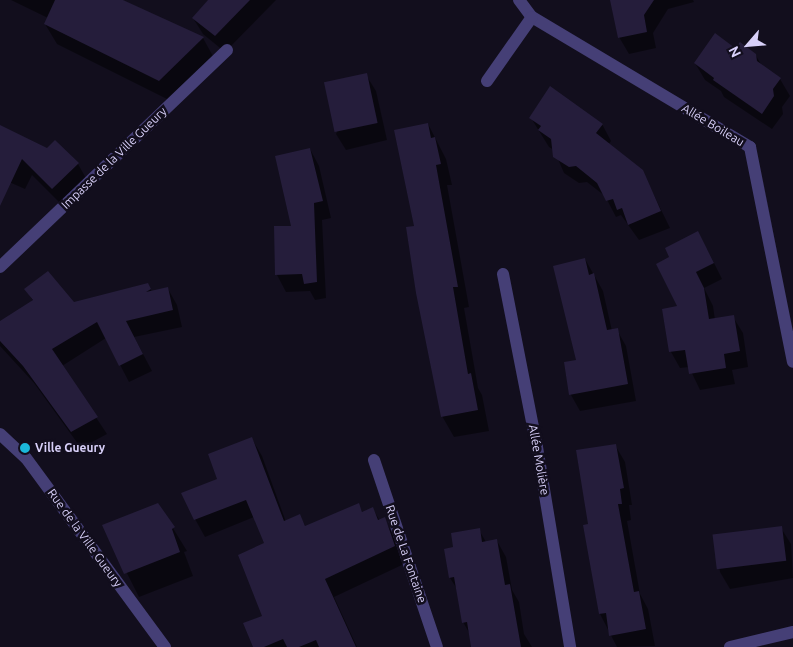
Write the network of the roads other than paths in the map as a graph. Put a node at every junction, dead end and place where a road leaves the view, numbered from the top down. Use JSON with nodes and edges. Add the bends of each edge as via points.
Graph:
{"nodes":[{"id":1,"x":519,"y":0,"type":"edge"},
{"id":2,"x":532,"y":17,"type":"junction"},
{"id":3,"x":227,"y":50,"type":"dead end"},
{"id":4,"x":487,"y":81,"type":"dead end"},
{"id":5,"x":0,"y":267,"type":"edge"},
{"id":6,"x":503,"y":274,"type":"dead end"},
{"id":7,"x":793,"y":362,"type":"edge"},
{"id":8,"x":0,"y":434,"type":"edge"},
{"id":9,"x":374,"y":460,"type":"dead end"},
{"id":10,"x":793,"y":632,"type":"edge"},
{"id":11,"x":165,"y":647,"type":"edge"},
{"id":12,"x":437,"y":647,"type":"edge"},
{"id":13,"x":570,"y":647,"type":"edge"},
{"id":14,"x":730,"y":647,"type":"edge"}],
"edges":[{"from":1,"to":2,"type":"street","name":"Allée Boileau"},
{"from":2,"to":4,"type":"street"},
{"from":2,"to":7,"type":"street","name":"Allée Boileau","via":[[750,147]]},
{"from":3,"to":5,"type":"street","name":"Impasse de la Ville Gueury"},
{"from":6,"to":13,"type":"street","name":"Allée Molière","via":[[537,447]]},
{"from":8,"to":11,"type":"street","name":"Rue de la Ville Gueury","via":[[26,458]]},
{"from":9,"to":12,"type":"street","name":"Rue de La Fontaine"},
{"from":10,"to":14,"type":"street"}]}
